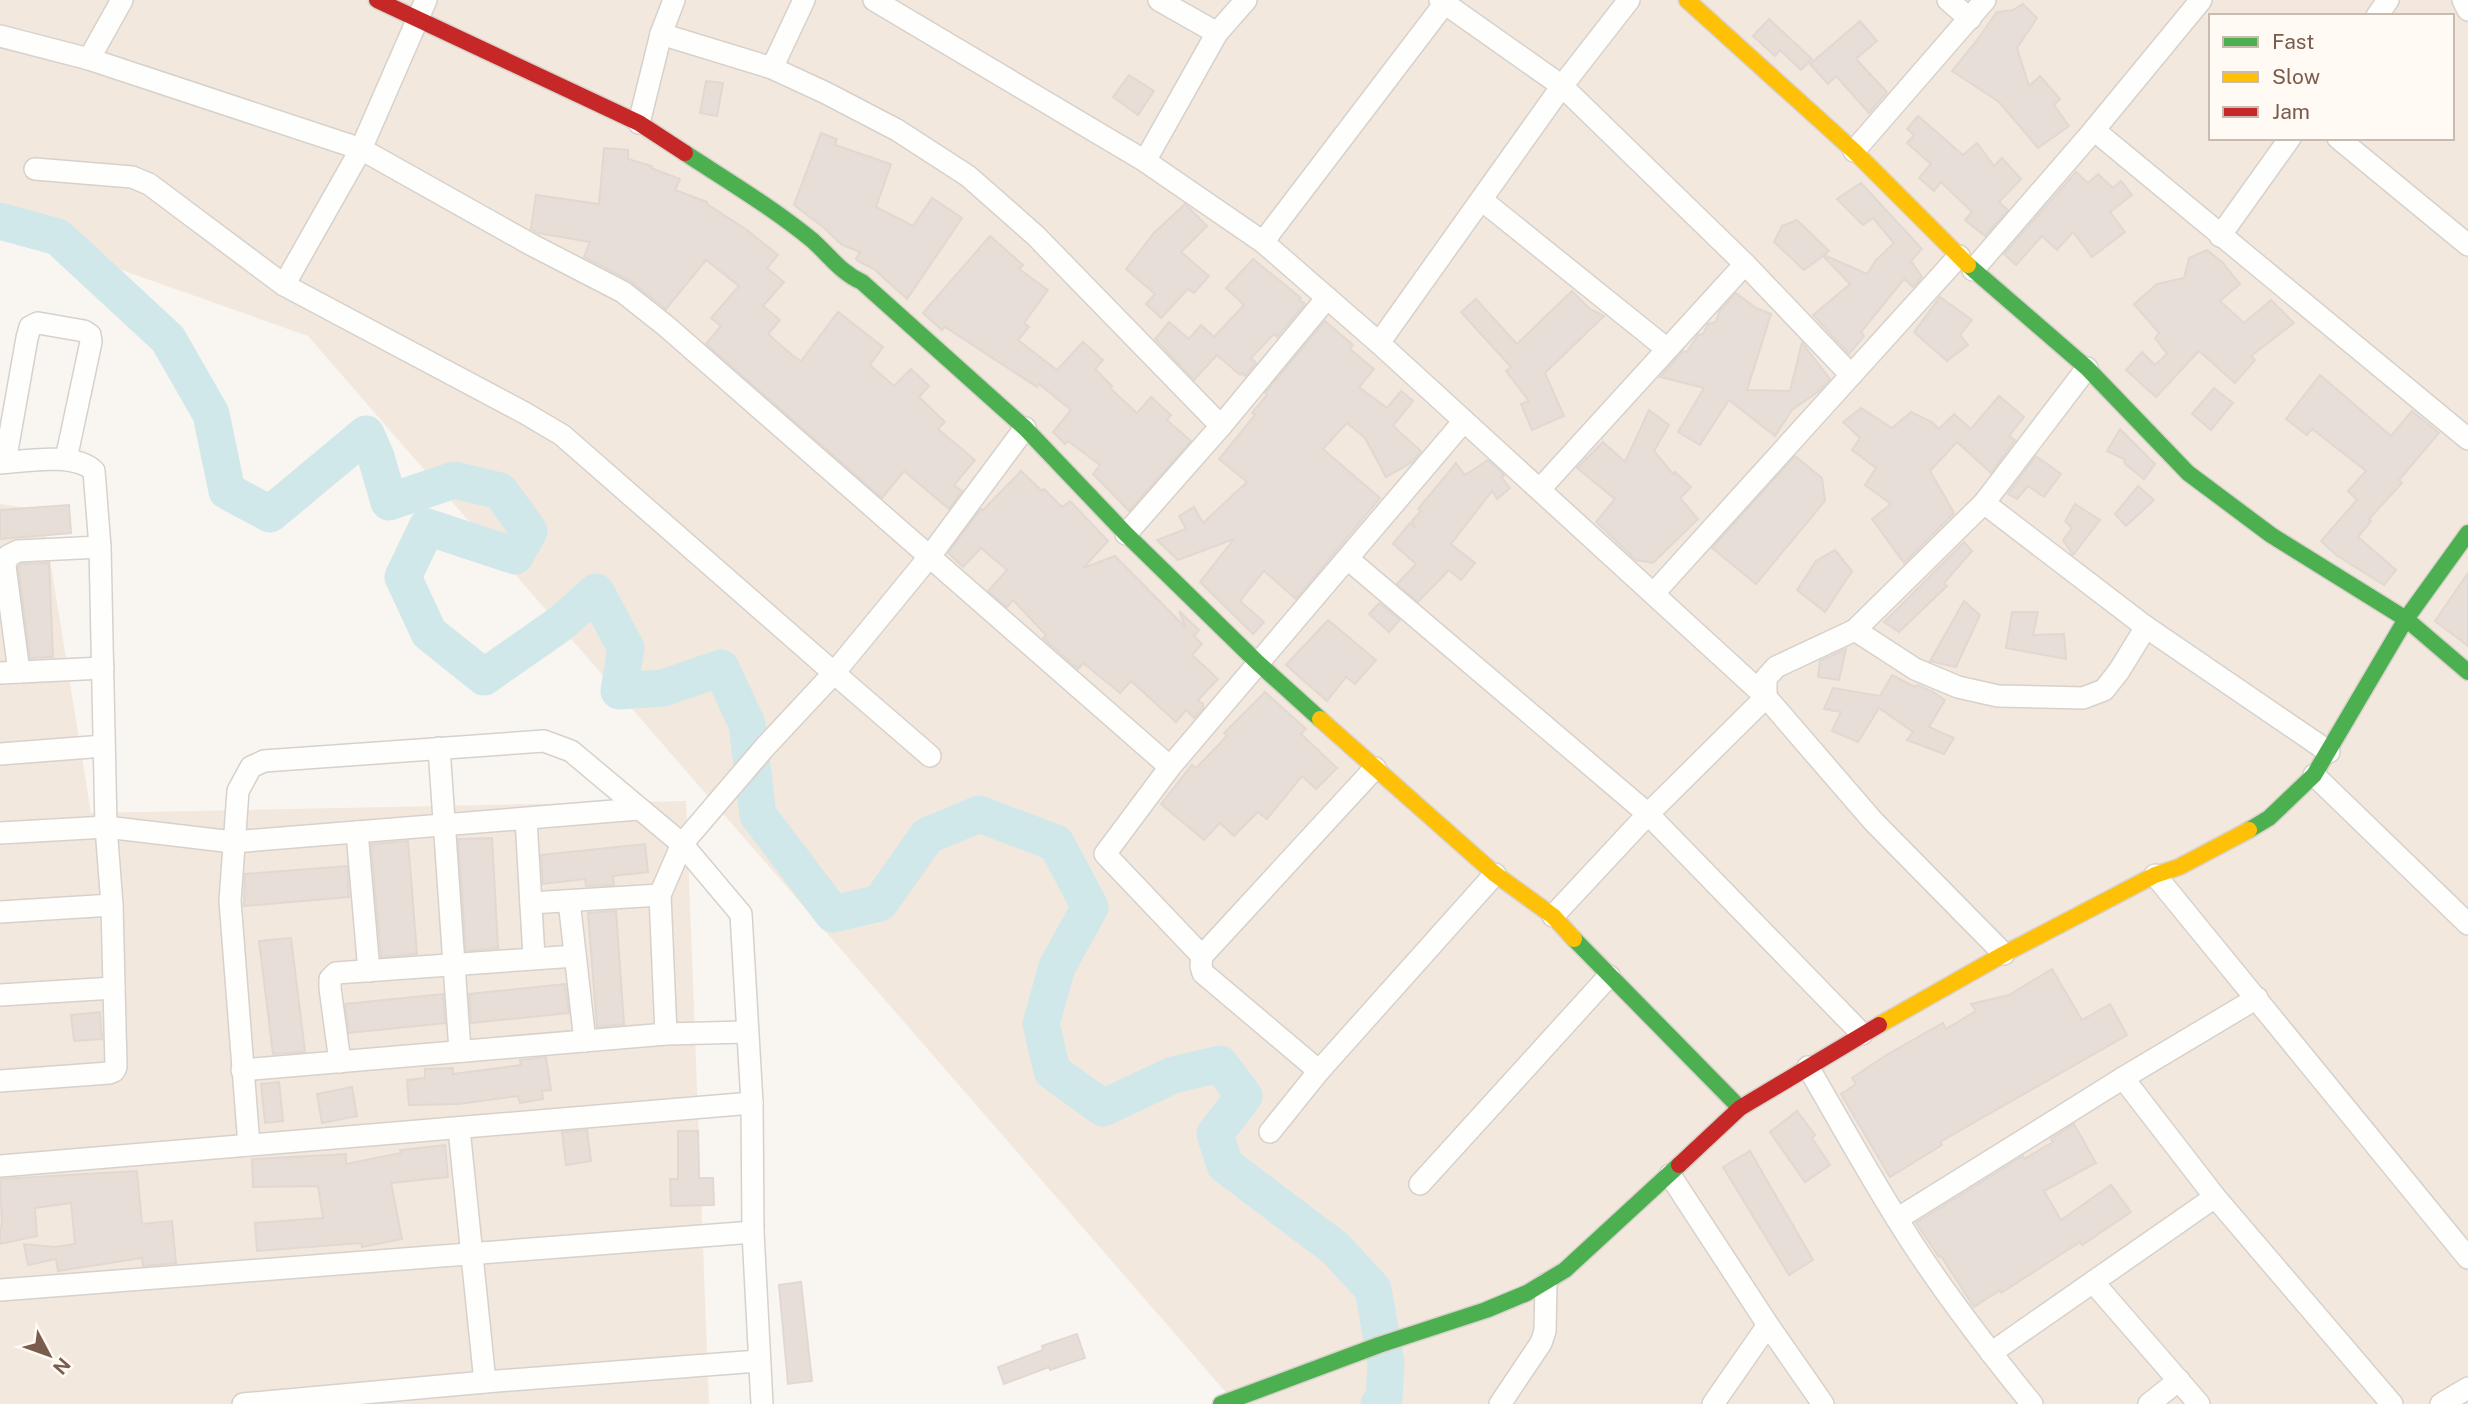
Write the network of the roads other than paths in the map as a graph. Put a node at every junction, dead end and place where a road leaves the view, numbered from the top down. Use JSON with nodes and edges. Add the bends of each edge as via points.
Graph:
{"nodes":[{"id":1,"x":122,"y":0,"type":"edge"},
{"id":2,"x":377,"y":0,"type":"edge"},
{"id":3,"x":674,"y":0,"type":"edge"},
{"id":4,"x":804,"y":0,"type":"edge"},
{"id":5,"x":873,"y":0,"type":"edge"},
{"id":6,"x":1159,"y":0,"type":"edge"},
{"id":7,"x":1246,"y":0,"type":"edge"},
{"id":8,"x":1629,"y":0,"type":"edge"},
{"id":9,"x":1687,"y":0,"type":"edge"},
{"id":10,"x":1948,"y":0,"type":"edge"},
{"id":11,"x":1985,"y":0,"type":"edge"},
{"id":12,"x":2201,"y":0,"type":"edge"},
{"id":13,"x":2463,"y":0,"type":"edge"},
{"id":14,"x":1442,"y":2,"type":"edge"},
{"id":15,"x":422,"y":9,"type":"edge"},
{"id":16,"x":2468,"y":10,"type":"edge"},
{"id":17,"x":1970,"y":19,"type":"junction"},
{"id":18,"x":1217,"y":33,"type":"junction"},
{"id":19,"x":662,"y":34,"type":"junction"},
{"id":20,"x":0,"y":37,"type":"edge"},
{"id":21,"x":89,"y":58,"type":"junction"},
{"id":22,"x":772,"y":68,"type":"junction"},
{"id":23,"x":1562,"y":86,"type":"junction"},
{"id":24,"x":639,"y":122,"type":"junction"},
{"id":25,"x":2094,"y":130,"type":"junction"},
{"id":26,"x":2289,"y":140,"type":"edge"},
{"id":27,"x":2340,"y":140,"type":"edge"},
{"id":28,"x":361,"y":149,"type":"junction"},
{"id":29,"x":1854,"y":151,"type":"junction"},
{"id":30,"x":1145,"y":161,"type":"junction"},
{"id":31,"x":35,"y":169,"type":"dead end"},
{"id":32,"x":1483,"y":201,"type":"junction"},
{"id":33,"x":2220,"y":236,"type":"junction"},
{"id":34,"x":1263,"y":242,"type":"junction"},
{"id":35,"x":2468,"y":245,"type":"edge"},
{"id":36,"x":1966,"y":263,"type":"junction"},
{"id":37,"x":1745,"y":264,"type":"junction"},
{"id":38,"x":284,"y":285,"type":"junction"},
{"id":39,"x":1327,"y":298,"type":"junction"},
{"id":40,"x":1379,"y":343,"type":"junction"},
{"id":41,"x":1667,"y":349,"type":"junction"},
{"id":42,"x":2087,"y":368,"type":"junction"},
{"id":43,"x":1852,"y":375,"type":"junction"},
{"id":44,"x":1464,"y":421,"type":"junction"},
{"id":45,"x":1221,"y":426,"type":"junction"},
{"id":46,"x":1025,"y":428,"type":"junction"},
{"id":47,"x":2468,"y":439,"type":"edge"},
{"id":48,"x":66,"y":459,"type":"junction"},
{"id":49,"x":3,"y":463,"type":"edge"},
{"id":50,"x":1540,"y":489,"type":"junction"},
{"id":51,"x":1984,"y":503,"type":"junction"},
{"id":52,"x":2468,"y":533,"type":"edge"},
{"id":53,"x":1126,"y":534,"type":"junction"},
{"id":54,"x":100,"y":547,"type":"junction"},
{"id":55,"x":930,"y":556,"type":"junction"},
{"id":56,"x":1348,"y":559,"type":"junction"},
{"id":57,"x":4,"y":593,"type":"edge"},
{"id":58,"x":1654,"y":593,"type":"junction"},
{"id":59,"x":2406,"y":619,"type":"junction"},
{"id":60,"x":2146,"y":627,"type":"junction"},
{"id":61,"x":1855,"y":630,"type":"junction"},
{"id":62,"x":1258,"y":663,"type":"junction"},
{"id":63,"x":103,"y":668,"type":"junction"},
{"id":64,"x":2468,"y":672,"type":"edge"},
{"id":65,"x":9,"y":673,"type":"edge"},
{"id":66,"x":834,"y":673,"type":"junction"},
{"id":67,"x":1766,"y":697,"type":"junction"},
{"id":68,"x":104,"y":746,"type":"junction"},
{"id":69,"x":439,"y":748,"type":"junction"},
{"id":70,"x":2329,"y":751,"type":"junction"},
{"id":71,"x":0,"y":754,"type":"edge"},
{"id":72,"x":930,"y":755,"type":"dead end"},
{"id":73,"x":1170,"y":767,"type":"junction"},
{"id":74,"x":1375,"y":768,"type":"junction"},
{"id":75,"x":2314,"y":775,"type":"junction"},
{"id":76,"x":638,"y":809,"type":"junction"},
{"id":77,"x":1647,"y":814,"type":"junction"},
{"id":78,"x":526,"y":819,"type":"junction"},
{"id":79,"x":443,"y":825,"type":"junction"},
{"id":80,"x":106,"y":827,"type":"junction"},
{"id":81,"x":357,"y":832,"type":"junction"},
{"id":82,"x":0,"y":833,"type":"edge"},
{"id":83,"x":233,"y":842,"type":"junction"},
{"id":84,"x":682,"y":844,"type":"junction"},
{"id":85,"x":1494,"y":874,"type":"junction"},
{"id":86,"x":2155,"y":875,"type":"junction"},
{"id":87,"x":660,"y":895,"type":"junction"},
{"id":88,"x":569,"y":901,"type":"junction"},
{"id":89,"x":531,"y":903,"type":"junction"},
{"id":90,"x":112,"y":905,"type":"junction"},
{"id":91,"x":0,"y":912,"type":"edge"},
{"id":92,"x":1553,"y":916,"type":"junction"},
{"id":93,"x":2468,"y":924,"type":"edge"},
{"id":94,"x":2004,"y":954,"type":"junction"},
{"id":95,"x":575,"y":956,"type":"junction"},
{"id":96,"x":1202,"y":956,"type":"junction"},
{"id":97,"x":534,"y":957,"type":"junction"},
{"id":98,"x":454,"y":964,"type":"junction"},
{"id":99,"x":369,"y":971,"type":"junction"},
{"id":100,"x":1609,"y":976,"type":"junction"},
{"id":101,"x":114,"y":988,"type":"junction"},
{"id":102,"x":0,"y":995,"type":"edge"},
{"id":103,"x":2257,"y":998,"type":"junction"},
{"id":104,"x":746,"y":1032,"type":"junction"},
{"id":105,"x":666,"y":1034,"type":"junction"},
{"id":106,"x":1862,"y":1034,"type":"junction"},
{"id":107,"x":585,"y":1041,"type":"junction"},
{"id":108,"x":460,"y":1051,"type":"junction"},
{"id":109,"x":340,"y":1062,"type":"junction"},
{"id":110,"x":1808,"y":1067,"type":"junction"},
{"id":111,"x":242,"y":1070,"type":"junction"},
{"id":112,"x":1319,"y":1071,"type":"junction"},
{"id":113,"x":2123,"y":1078,"type":"junction"},
{"id":114,"x":0,"y":1081,"type":"edge"},
{"id":115,"x":752,"y":1103,"type":"junction"},
{"id":116,"x":1740,"y":1108,"type":"junction"},
{"id":117,"x":459,"y":1129,"type":"junction"},
{"id":118,"x":1270,"y":1132,"type":"dead end"},
{"id":119,"x":249,"y":1145,"type":"junction"},
{"id":120,"x":0,"y":1166,"type":"edge"},
{"id":121,"x":1670,"y":1175,"type":"junction"},
{"id":122,"x":1420,"y":1184,"type":"dead end"},
{"id":123,"x":2215,"y":1197,"type":"junction"},
{"id":124,"x":1897,"y":1219,"type":"junction"},
{"id":125,"x":753,"y":1232,"type":"junction"},
{"id":126,"x":472,"y":1252,"type":"junction"},
{"id":127,"x":2468,"y":1258,"type":"edge"},
{"id":128,"x":2093,"y":1282,"type":"junction"},
{"id":129,"x":1546,"y":1284,"type":"junction"},
{"id":130,"x":0,"y":1290,"type":"edge"},
{"id":131,"x":1768,"y":1325,"type":"junction"},
{"id":132,"x":1991,"y":1353,"type":"junction"},
{"id":133,"x":758,"y":1361,"type":"junction"},
{"id":134,"x":2179,"y":1380,"type":"junction"},
{"id":135,"x":485,"y":1381,"type":"junction"},
{"id":136,"x":2468,"y":1388,"type":"edge"},
{"id":137,"x":243,"y":1404,"type":"edge"},
{"id":138,"x":762,"y":1404,"type":"edge"},
{"id":139,"x":1221,"y":1404,"type":"edge"},
{"id":140,"x":1500,"y":1404,"type":"edge"},
{"id":141,"x":1713,"y":1404,"type":"edge"},
{"id":142,"x":1823,"y":1404,"type":"edge"},
{"id":143,"x":2032,"y":1404,"type":"edge"},
{"id":144,"x":2149,"y":1404,"type":"edge"},
{"id":145,"x":2199,"y":1404,"type":"edge"},
{"id":146,"x":2392,"y":1404,"type":"edge"},
{"id":147,"x":2441,"y":1404,"type":"edge"}],
"edges":[{"from":1,"to":21,"type":"street"},
{"from":2,"to":15,"type":"street"},
{"from":3,"to":19,"type":"street"},
{"from":4,"to":22,"type":"street"},
{"from":5,"to":30,"type":"street"},
{"from":6,"to":18,"type":"street"},
{"from":7,"to":18,"type":"street"},
{"from":8,"to":23,"type":"street"},
{"from":9,"to":29,"type":"street"},
{"from":10,"to":17,"type":"street"},
{"from":11,"to":17,"type":"street"},
{"from":12,"to":25,"type":"street"},
{"from":13,"to":16,"type":"street"},
{"from":14,"to":23,"type":"street"},
{"from":14,"to":34,"type":"street"},
{"from":15,"to":24,"type":"street"},
{"from":15,"to":28,"type":"street"},
{"from":17,"to":29,"type":"street"},
{"from":18,"to":30,"type":"street"},
{"from":19,"to":22,"type":"street"},
{"from":19,"to":24,"type":"street"},
{"from":20,"to":21,"type":"street"},
{"from":21,"to":28,"type":"street"},
{"from":22,"to":45,"type":"street","via":[[897,130],[968,176],[1036,236]]},
{"from":23,"to":32,"type":"street"},
{"from":23,"to":37,"type":"street"},
{"from":24,"to":46,"type":"street","via":[[813,241]]},
{"from":25,"to":33,"type":"street"},
{"from":25,"to":36,"type":"street"},
{"from":26,"to":33,"type":"street"},
{"from":27,"to":35,"type":"street"},
{"from":28,"to":38,"type":"street"},
{"from":28,"to":55,"type":"street","via":[[623,292]]},
{"from":29,"to":36,"type":"street"},
{"from":30,"to":34,"type":"street"},
{"from":31,"to":38,"type":"street","via":[[132,177],[149,184]]},
{"from":32,"to":40,"type":"street"},
{"from":32,"to":41,"type":"street"},
{"from":33,"to":47,"type":"street"},
{"from":34,"to":39,"type":"street"},
{"from":36,"to":42,"type":"street"},
{"from":36,"to":43,"type":"street"},
{"from":37,"to":41,"type":"street"},
{"from":37,"to":43,"type":"street"},
{"from":38,"to":66,"type":"street","via":[[562,435]]},
{"from":39,"to":40,"type":"street"},
{"from":39,"to":45,"type":"street"},
{"from":40,"to":44,"type":"street"},
{"from":41,"to":50,"type":"street"},
{"from":42,"to":51,"type":"street"},
{"from":42,"to":59,"type":"street","via":[[2188,472],[2271,535]]},
{"from":43,"to":58,"type":"street"},
{"from":44,"to":50,"type":"street"},
{"from":44,"to":56,"type":"street"},
{"from":45,"to":53,"type":"street"},
{"from":46,"to":53,"type":"street"},
{"from":46,"to":55,"type":"street"},
{"from":48,"to":49,"type":"street"},
{"from":48,"to":49,"type":"street","via":[[90,335],[38,323],[30,327],[26,338]]},
{"from":48,"to":54,"type":"street","via":[[94,471]]},
{"from":50,"to":58,"type":"street"},
{"from":51,"to":60,"type":"street"},
{"from":51,"to":61,"type":"street"},
{"from":52,"to":59,"type":"street"},
{"from":53,"to":62,"type":"street"},
{"from":54,"to":57,"type":"street","via":[[18,551],[8,556]]},
{"from":54,"to":63,"type":"street"},
{"from":55,"to":66,"type":"street"},
{"from":55,"to":73,"type":"street"},
{"from":56,"to":62,"type":"street"},
{"from":56,"to":77,"type":"street"},
{"from":57,"to":65,"type":"street"},
{"from":58,"to":67,"type":"street"},
{"from":59,"to":64,"type":"street"},
{"from":59,"to":70,"type":"street"},
{"from":60,"to":61,"type":"street","via":[[2104,690],[2083,698],[1998,696],[1958,687],[1915,669]]},
{"from":60,"to":70,"type":"street"},
{"from":61,"to":67,"type":"street","via":[[1776,667],[1766,678]]},
{"from":62,"to":73,"type":"street"},
{"from":62,"to":74,"type":"street"},
{"from":63,"to":65,"type":"street"},
{"from":63,"to":68,"type":"street"},
{"from":66,"to":72,"type":"street"},
{"from":66,"to":84,"type":"street"},
{"from":67,"to":77,"type":"street"},
{"from":67,"to":94,"type":"street","via":[[1873,821]]},
{"from":68,"to":71,"type":"street"},
{"from":68,"to":80,"type":"street"},
{"from":69,"to":76,"type":"street","via":[[544,741],[571,751]]},
{"from":69,"to":79,"type":"street"},
{"from":69,"to":83,"type":"street","via":[[264,761],[251,767],[238,791]]},
{"from":70,"to":75,"type":"street"},
{"from":73,"to":96,"type":"street","via":[[1105,854]]},
{"from":74,"to":85,"type":"street"},
{"from":74,"to":96,"type":"street"},
{"from":75,"to":86,"type":"street","via":[[2269,818],[2232,841]]},
{"from":75,"to":93,"type":"street"},
{"from":76,"to":78,"type":"street"},
{"from":76,"to":84,"type":"street"},
{"from":77,"to":92,"type":"street"},
{"from":77,"to":106,"type":"street"},
{"from":78,"to":79,"type":"street"},
{"from":78,"to":89,"type":"street"},
{"from":79,"to":81,"type":"street"},
{"from":79,"to":98,"type":"street"},
{"from":80,"to":82,"type":"street"},
{"from":80,"to":83,"type":"street"},
{"from":80,"to":90,"type":"street"},
{"from":81,"to":83,"type":"street"},
{"from":81,"to":99,"type":"street"},
{"from":83,"to":111,"type":"street","via":[[230,901]]},
{"from":84,"to":87,"type":"street"},
{"from":84,"to":104,"type":"street","via":[[740,914]]},
{"from":85,"to":92,"type":"street"},
{"from":85,"to":112,"type":"street"},
{"from":86,"to":94,"type":"street"},
{"from":86,"to":103,"type":"street"},
{"from":87,"to":88,"type":"street"},
{"from":87,"to":105,"type":"street"},
{"from":88,"to":89,"type":"street"},
{"from":88,"to":95,"type":"street"},
{"from":89,"to":97,"type":"street"},
{"from":90,"to":91,"type":"street"},
{"from":90,"to":101,"type":"street"},
{"from":92,"to":100,"type":"street"},
{"from":94,"to":106,"type":"street"},
{"from":95,"to":97,"type":"street"},
{"from":95,"to":107,"type":"street"},
{"from":96,"to":112,"type":"street","via":[[1203,973]]},
{"from":97,"to":98,"type":"street"},
{"from":98,"to":99,"type":"street"},
{"from":98,"to":108,"type":"street"},
{"from":99,"to":109,"type":"street","via":[[336,973],[330,979]]},
{"from":100,"to":116,"type":"street"},
{"from":100,"to":122,"type":"street"},
{"from":101,"to":102,"type":"street"},
{"from":101,"to":114,"type":"street","via":[[114,1071]]},
{"from":103,"to":113,"type":"street"},
{"from":103,"to":127,"type":"street"},
{"from":104,"to":105,"type":"street"},
{"from":104,"to":115,"type":"street"},
{"from":105,"to":107,"type":"street"},
{"from":106,"to":110,"type":"street"},
{"from":107,"to":108,"type":"street"},
{"from":108,"to":109,"type":"street"},
{"from":109,"to":111,"type":"street"},
{"from":110,"to":116,"type":"street"},
{"from":110,"to":124,"type":"street"},
{"from":111,"to":119,"type":"street"},
{"from":112,"to":118,"type":"street"},
{"from":113,"to":123,"type":"street"},
{"from":113,"to":124,"type":"street"},
{"from":115,"to":117,"type":"street"},
{"from":115,"to":125,"type":"street"},
{"from":116,"to":121,"type":"street"},
{"from":117,"to":119,"type":"street"},
{"from":117,"to":126,"type":"street"},
{"from":119,"to":120,"type":"street"},
{"from":121,"to":129,"type":"street"},
{"from":121,"to":131,"type":"street"},
{"from":123,"to":128,"type":"street"},
{"from":123,"to":146,"type":"street"},
{"from":124,"to":132,"type":"street"},
{"from":125,"to":126,"type":"street"},
{"from":125,"to":133,"type":"street"},
{"from":126,"to":130,"type":"street"},
{"from":126,"to":135,"type":"street"},
{"from":128,"to":132,"type":"street"},
{"from":128,"to":134,"type":"street"},
{"from":129,"to":139,"type":"street","via":[[1524,1296]]},
{"from":129,"to":140,"type":"street","via":[[1541,1343]]},
{"from":131,"to":141,"type":"street"},
{"from":131,"to":142,"type":"street"},
{"from":132,"to":143,"type":"street"},
{"from":133,"to":135,"type":"street"},
{"from":133,"to":138,"type":"street"},
{"from":134,"to":144,"type":"street"},
{"from":134,"to":145,"type":"street"},
{"from":135,"to":137,"type":"street"},
{"from":136,"to":147,"type":"street"}]}
